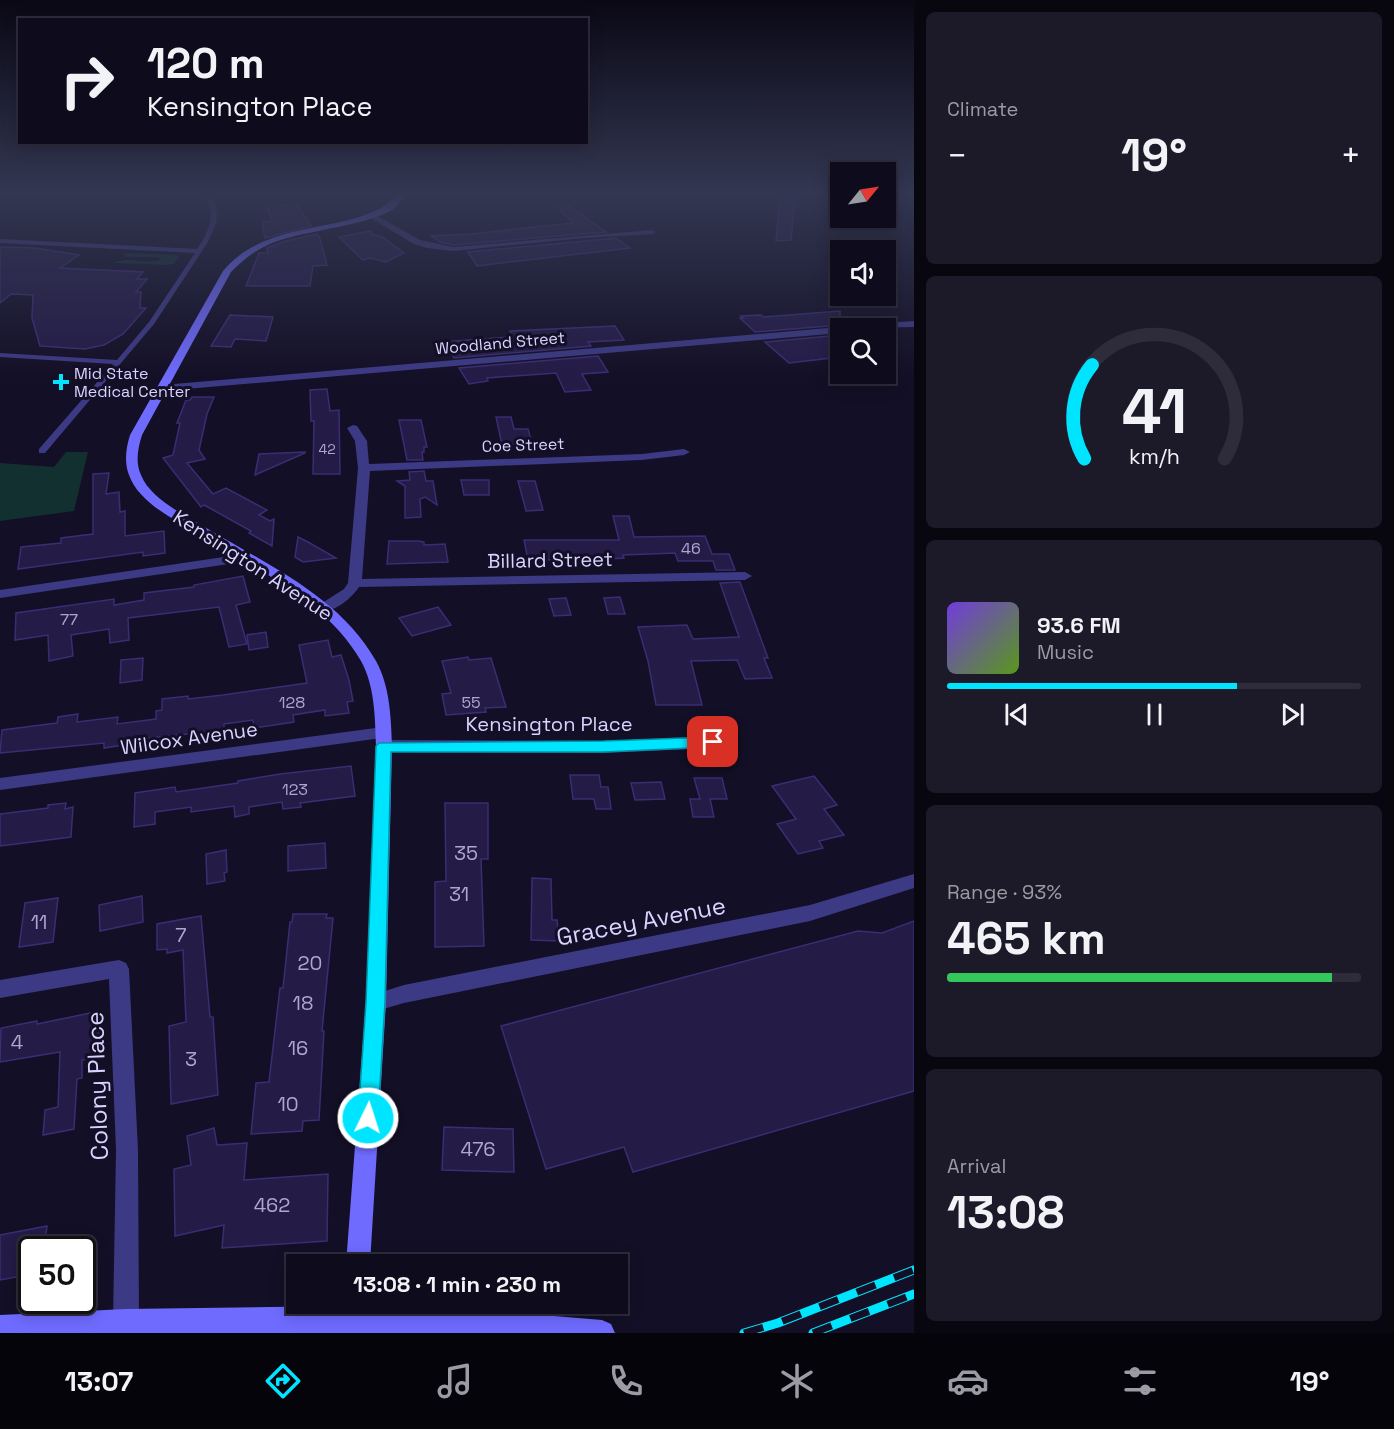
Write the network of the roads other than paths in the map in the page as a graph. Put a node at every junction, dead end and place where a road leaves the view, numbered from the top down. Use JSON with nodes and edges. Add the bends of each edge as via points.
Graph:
{"nodes":[{"id":1,"x":197,"y":254,"type":"edge"},
{"id":2,"x":242,"y":254,"type":"edge"},
{"id":3,"x":914,"y":324,"type":"edge"},
{"id":4,"x":896,"y":325,"type":"edge"},
{"id":5,"x":830,"y":331,"type":"edge"},
{"id":6,"x":0,"y":355,"type":"edge"},
{"id":7,"x":118,"y":362,"type":"junction"},
{"id":8,"x":162,"y":388,"type":"junction"},
{"id":9,"x":353,"y":428,"type":"dead end"},
{"id":10,"x":42,"y":451,"type":"dead end"},
{"id":11,"x":684,"y":452,"type":"dead end"},
{"id":12,"x":364,"y":468,"type":"junction"},
{"id":13,"x":244,"y":558,"type":"junction"},
{"id":14,"x":745,"y":576,"type":"dead end"},
{"id":15,"x":355,"y":583,"type":"junction"},
{"id":16,"x":0,"y":594,"type":"edge"},
{"id":17,"x":324,"y":608,"type":"junction"},
{"id":18,"x":384,"y":740,"type":"junction"},
{"id":19,"x":713,"y":742,"type":"dead end"},
{"id":20,"x":0,"y":784,"type":"edge"},
{"id":21,"x":914,"y":881,"type":"edge"},
{"id":22,"x":0,"y":989,"type":"edge"},
{"id":23,"x":376,"y":1002,"type":"junction"},
{"id":24,"x":359,"y":1254,"type":"edge"},
{"id":25,"x":355,"y":1319,"type":"edge"},
{"id":26,"x":126,"y":1322,"type":"junction"},
{"id":27,"x":0,"y":1328,"type":"edge"},
{"id":28,"x":602,"y":1333,"type":"edge"}],
"edges":[{"from":1,"to":7,"type":"lane","via":[[152,323]]},
{"from":2,"to":8,"type":"main road","name":"Kensington Avenue","via":[[227,271]]},
{"from":3,"to":4,"type":"street"},
{"from":5,"to":8,"type":"street","name":"Woodland Street"},
{"from":6,"to":7,"type":"lane"},
{"from":7,"to":10,"type":"lane"},
{"from":8,"to":13,"type":"main road","name":"Kensington Avenue","via":[[132,448],[135,476],[164,507]]},
{"from":9,"to":12,"type":"street","via":[[361,441]]},
{"from":11,"to":12,"type":"street","name":"Coe Street"},
{"from":12,"to":15,"type":"street"},
{"from":13,"to":16,"type":"street"},
{"from":13,"to":17,"type":"main road","name":"Kensington Avenue"},
{"from":14,"to":15,"type":"street","name":"Billard Street"},
{"from":15,"to":17,"type":"street","via":[[349,592]]},
{"from":17,"to":18,"type":"main road","name":"Kensington Avenue","via":[[358,642],[370,663],[379,689]]},
{"from":18,"to":19,"type":"street","name":"Kensington Place","via":[[604,747]]},
{"from":18,"to":20,"type":"street","name":"Wilcox Avenue"},
{"from":18,"to":23,"type":"main road","name":"Kensington Avenue"},
{"from":21,"to":23,"type":"street","name":"Gracey Avenue","via":[[810,913]]},
{"from":22,"to":26,"type":"street","name":"Colony Place","via":[[119,969],[127,1150]]},
{"from":23,"to":24,"type":"main road","name":"Kensington Avenue"},
{"from":25,"to":26,"type":"main road"},
{"from":25,"to":28,"type":"main road"},
{"from":26,"to":27,"type":"main road"}]}
